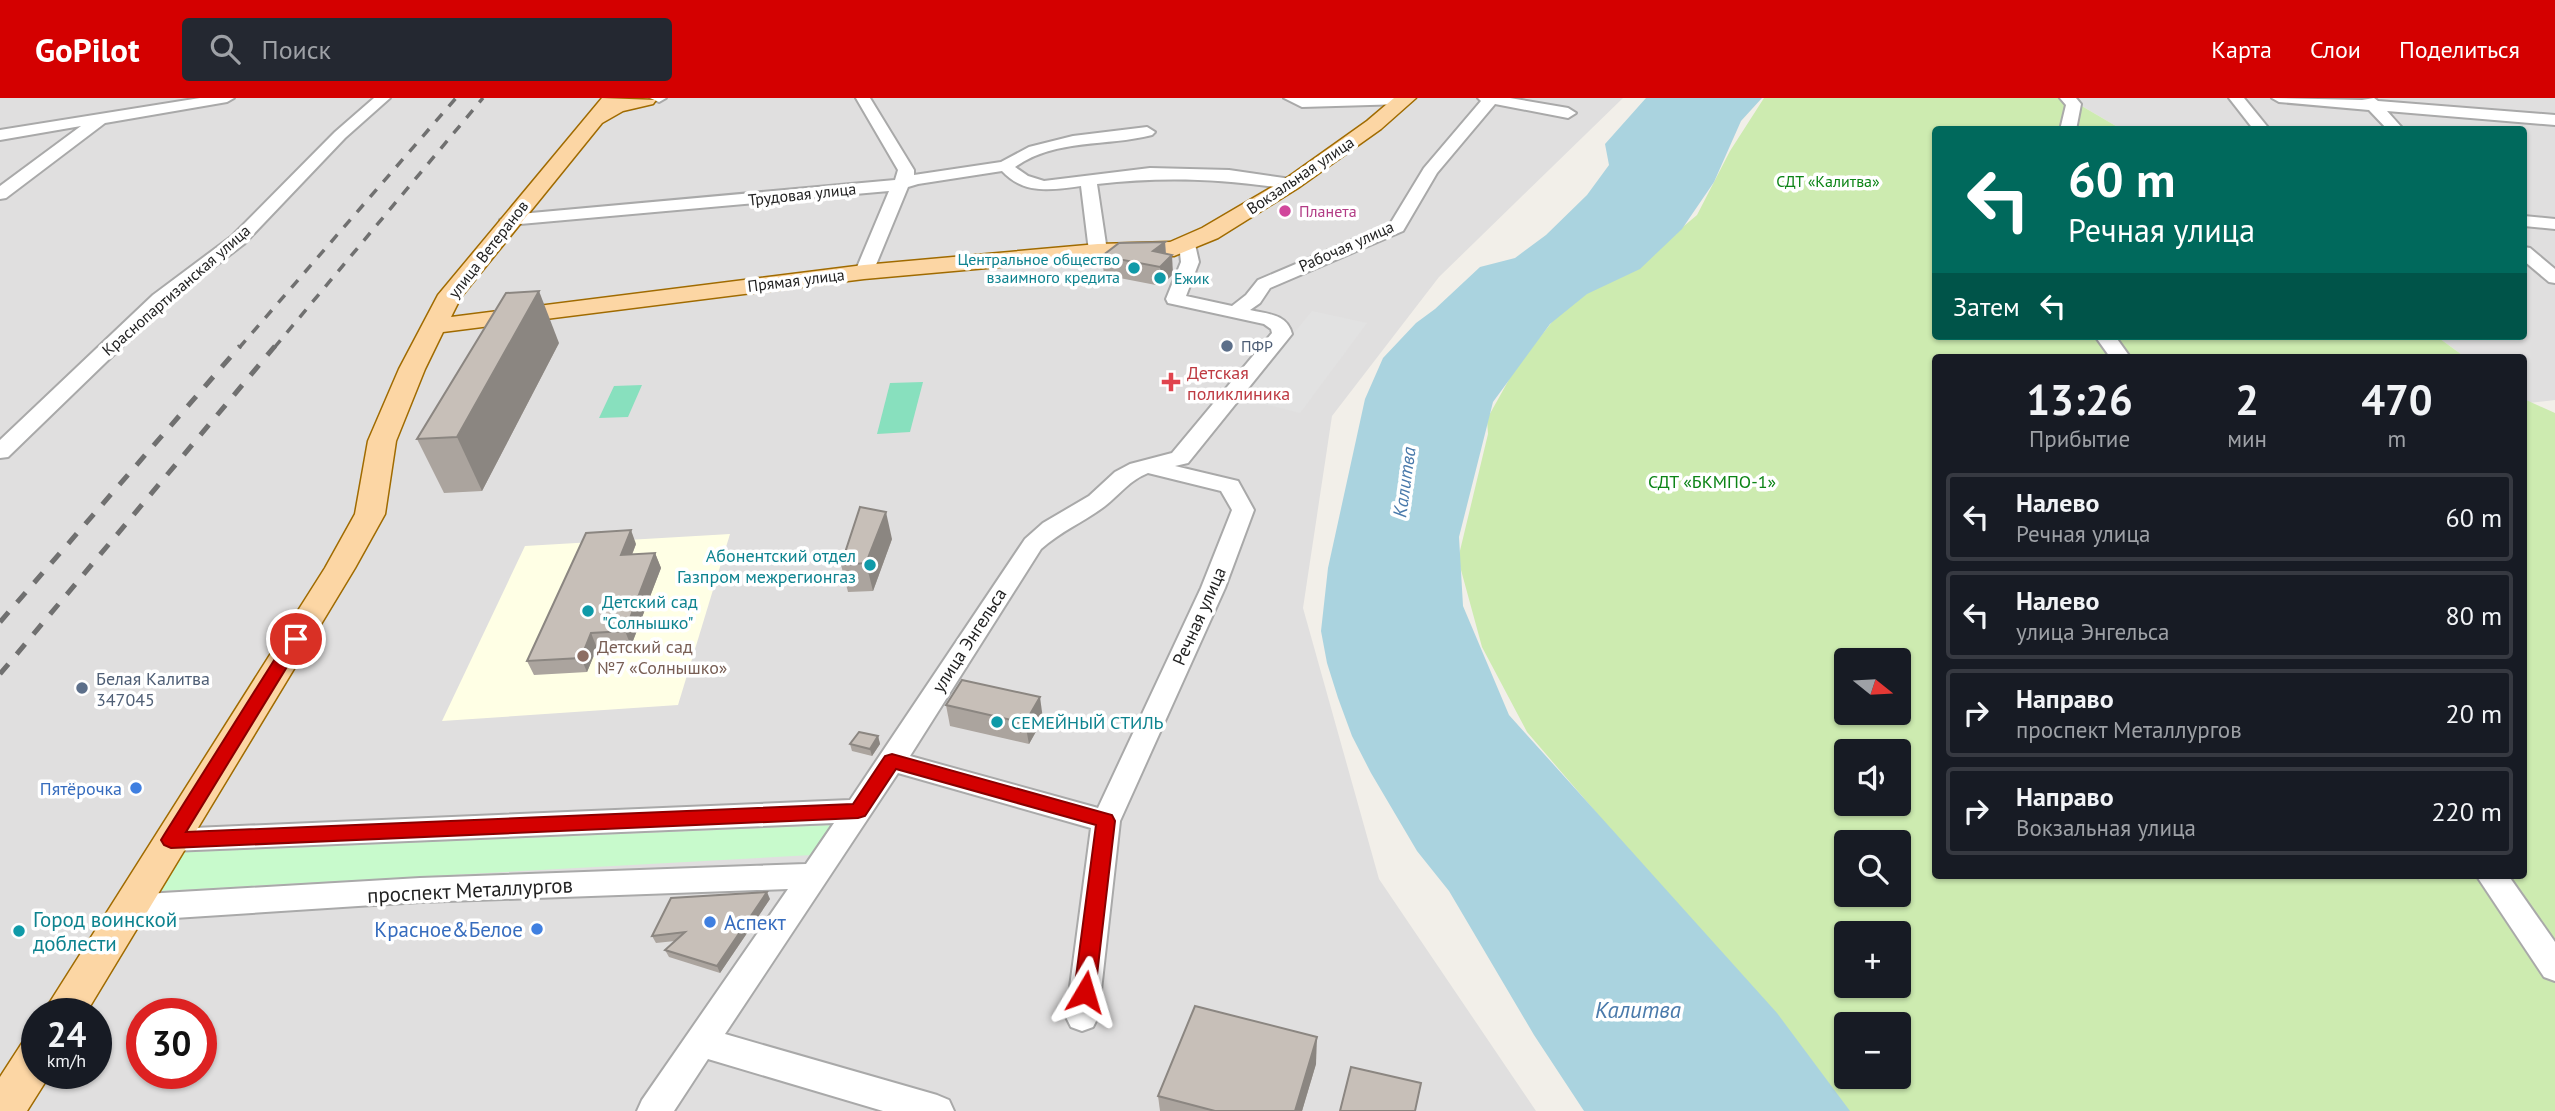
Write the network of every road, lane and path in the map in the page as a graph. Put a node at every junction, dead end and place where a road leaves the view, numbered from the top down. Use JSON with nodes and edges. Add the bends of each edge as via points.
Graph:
{"nodes":[{"id":1,"x":227,"y":98,"type":"edge"},
{"id":2,"x":383,"y":98,"type":"edge"},
{"id":3,"x":612,"y":98,"type":"edge"},
{"id":4,"x":650,"y":98,"type":"edge"},
{"id":5,"x":863,"y":98,"type":"edge"},
{"id":6,"x":1291,"y":98,"type":"edge"},
{"id":7,"x":1485,"y":98,"type":"edge"},
{"id":8,"x":1492,"y":98,"type":"edge"},
{"id":9,"x":2236,"y":98,"type":"edge"},
{"id":10,"x":2279,"y":98,"type":"edge"},
{"id":11,"x":2513,"y":98,"type":"edge"},
{"id":12,"x":1405,"y":99,"type":"edge"},
{"id":13,"x":2071,"y":101,"type":"edge"},
{"id":14,"x":2370,"y":102,"type":"edge"},
{"id":15,"x":1568,"y":113,"type":"dead end"},
{"id":16,"x":101,"y":119,"type":"junction"},
{"id":17,"x":594,"y":119,"type":"junction"},
{"id":18,"x":2548,"y":120,"type":"edge"},
{"id":19,"x":2068,"y":126,"type":"edge"},
{"id":20,"x":2260,"y":126,"type":"edge"},
{"id":21,"x":2393,"y":126,"type":"edge"},
{"id":22,"x":2555,"y":131,"type":"edge"},
{"id":23,"x":1147,"y":132,"type":"dead end"},
{"id":24,"x":0,"y":135,"type":"edge"},
{"id":25,"x":1006,"y":166,"type":"junction"},
{"id":26,"x":1087,"y":180,"type":"junction"},
{"id":27,"x":901,"y":183,"type":"junction"},
{"id":28,"x":1291,"y":184,"type":"junction"},
{"id":29,"x":0,"y":194,"type":"edge"},
{"id":30,"x":509,"y":220,"type":"junction"},
{"id":31,"x":2527,"y":220,"type":"edge"},
{"id":32,"x":2555,"y":224,"type":"edge"},
{"id":33,"x":1188,"y":244,"type":"junction"},
{"id":34,"x":1098,"y":251,"type":"junction"},
{"id":35,"x":1158,"y":251,"type":"joint"},
{"id":36,"x":2527,"y":255,"type":"edge"},
{"id":37,"x":864,"y":272,"type":"junction"},
{"id":38,"x":2555,"y":278,"type":"edge"},
{"id":39,"x":1237,"y":311,"type":"junction"},
{"id":40,"x":435,"y":326,"type":"junction"},
{"id":41,"x":0,"y":452,"type":"edge"},
{"id":42,"x":1150,"y":467,"type":"junction"},
{"id":43,"x":892,"y":761,"type":"junction"},
{"id":44,"x":858,"y":811,"type":"junction"},
{"id":45,"x":1106,"y":821,"type":"junction"},
{"id":46,"x":171,"y":840,"type":"junction"},
{"id":47,"x":813,"y":876,"type":"junction"},
{"id":48,"x":2494,"y":879,"type":"edge"},
{"id":49,"x":128,"y":908,"type":"junction"},
{"id":50,"x":2555,"y":967,"type":"edge"},
{"id":51,"x":73,"y":998,"type":"edge"},
{"id":52,"x":1082,"y":1017,"type":"dead end"},
{"id":53,"x":701,"y":1042,"type":"junction"},
{"id":54,"x":21,"y":1082,"type":"edge"},
{"id":55,"x":3,"y":1111,"type":"edge"},
{"id":56,"x":654,"y":1111,"type":"edge"},
{"id":57,"x":937,"y":1111,"type":"edge"}],
"edges":[{"from":1,"to":16,"type":"street"},
{"from":2,"to":41,"type":"street","name":"Краснопартизанская улица","via":[[340,135],[238,240],[160,299]]},
{"from":3,"to":17,"type":"main road","name":"улица Ветеранов"},
{"from":4,"to":17,"type":"main road","via":[[616,107]]},
{"from":5,"to":27,"type":"street","via":[[906,170]]},
{"from":6,"to":12,"type":"street","via":[[1302,103]]},
{"from":7,"to":8,"type":"street"},
{"from":8,"to":15,"type":"street"},
{"from":8,"to":39,"type":"street","name":"Рабочая улица","via":[[1430,171],[1397,227],[1264,284]]},
{"from":9,"to":20,"type":"street"},
{"from":10,"to":14,"type":"street"},
{"from":11,"to":18,"type":"street"},
{"from":12,"to":28,"type":"main road","name":"Вокзальная улица"},
{"from":13,"to":19,"type":"street"},
{"from":14,"to":18,"type":"street"},
{"from":14,"to":21,"type":"street"},
{"from":16,"to":24,"type":"street"},
{"from":16,"to":29,"type":"street"},
{"from":17,"to":30,"type":"main road","name":"улица Ветеранов"},
{"from":18,"to":22,"type":"street"},
{"from":23,"to":25,"type":"street","via":[[1098,136],[1028,151]]},
{"from":25,"to":26,"type":"street","via":[[1028,184]]},
{"from":25,"to":27,"type":"street","name":"Трудовая улица"},
{"from":26,"to":28,"type":"street","via":[[1150,173],[1229,174]]},
{"from":26,"to":34,"type":"street"},
{"from":27,"to":30,"type":"street","name":"Трудовая улица"},
{"from":27,"to":37,"type":"street"},
{"from":28,"to":33,"type":"main road","name":"Вокзальная улица"},
{"from":30,"to":40,"type":"main road","name":"улица Ветеранов","via":[[450,295]]},
{"from":31,"to":32,"type":"street"},
{"from":33,"to":35,"type":"main road","name":"Вокзальная улица"},
{"from":33,"to":39,"type":"street","name":"улица Энгельса","via":[[1190,262],[1175,299]]},
{"from":34,"to":35,"type":"main road","name":"Прямая улица"},
{"from":34,"to":37,"type":"main road","name":"Прямая улица"},
{"from":36,"to":38,"type":"street"},
{"from":37,"to":40,"type":"main road","name":"Прямая улица"},
{"from":39,"to":42,"type":"street","name":"улица Энгельса","via":[[1270,320],[1280,326],[1282,334],[1180,458]]},
{"from":40,"to":46,"type":"main road","name":"улица Ветеранов","via":[[382,441],[370,514]]},
{"from":42,"to":43,"type":"street","name":"улица Энгельса","via":[[1123,477],[1097,501],[1032,544]]},
{"from":42,"to":45,"type":"street","name":"Речная улица","via":[[1230,486],[1243,510],[1213,588]]},
{"from":43,"to":44,"type":"street","name":"улица Энгельса"},
{"from":43,"to":45,"type":"street"},
{"from":44,"to":46,"type":"street"},
{"from":44,"to":47,"type":"street","name":"улица Энгельса"},
{"from":45,"to":52,"type":"street","name":"Речная улица"},
{"from":46,"to":49,"type":"main road"},
{"from":47,"to":49,"type":"street","name":"проспект Металлургов","via":[[420,890]]},
{"from":47,"to":53,"type":"street","name":"улица Энгельса"},
{"from":48,"to":50,"type":"street"},
{"from":49,"to":51,"type":"main road"},
{"from":53,"to":56,"type":"street","name":"улица Энгельса"},
{"from":53,"to":57,"type":"street"},
{"from":54,"to":55,"type":"main road"}]}
